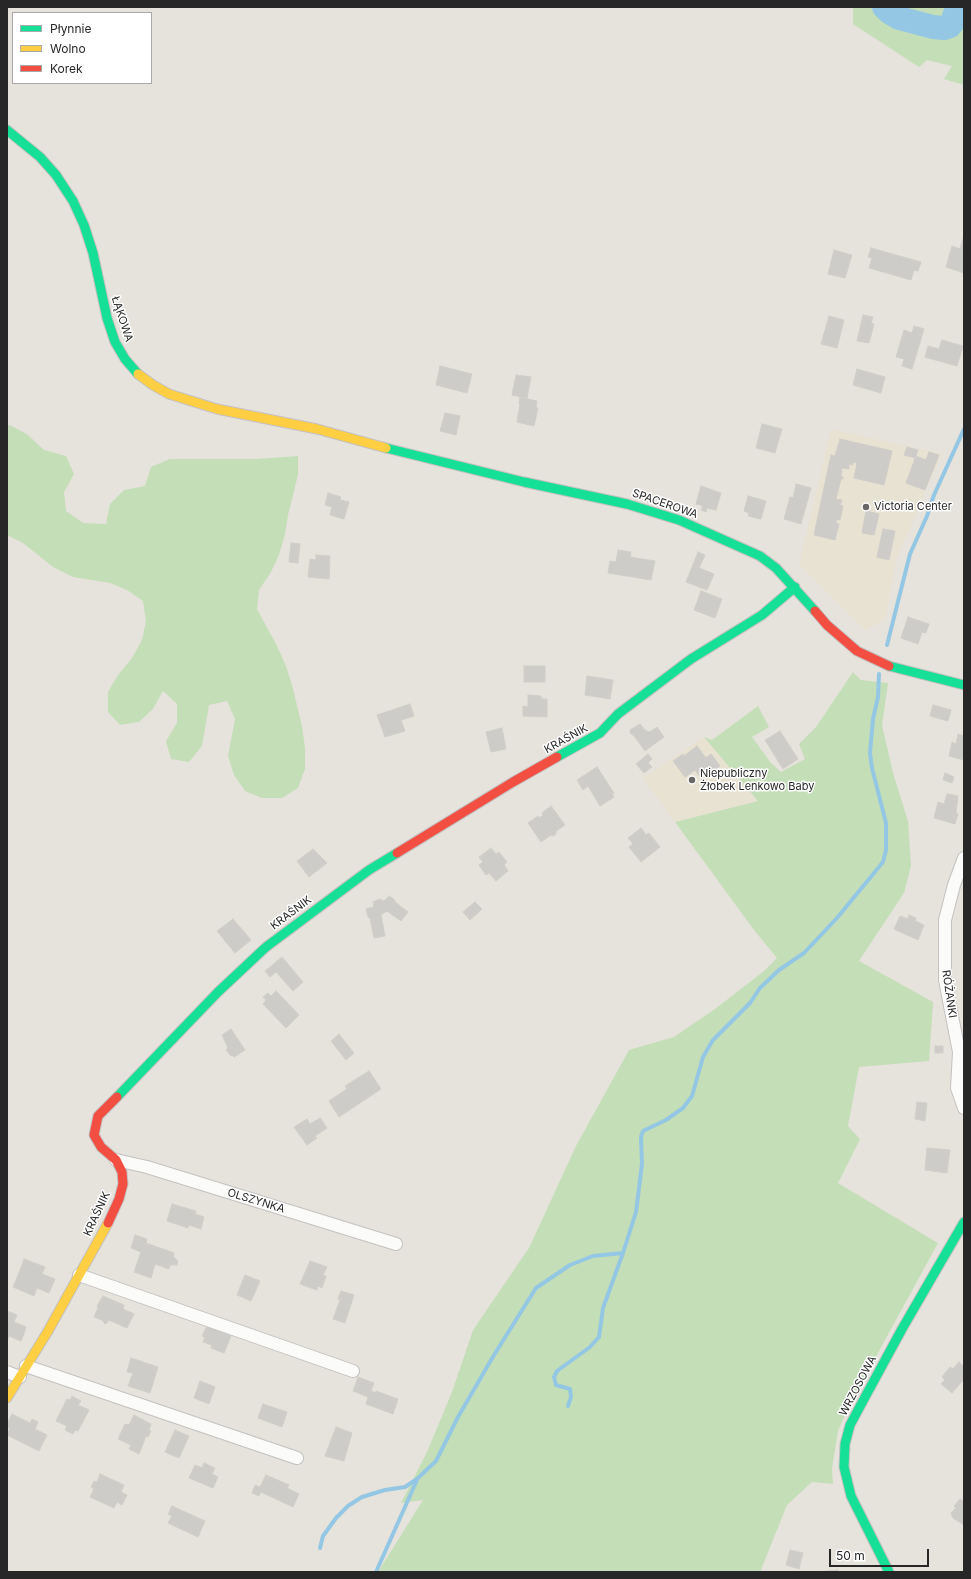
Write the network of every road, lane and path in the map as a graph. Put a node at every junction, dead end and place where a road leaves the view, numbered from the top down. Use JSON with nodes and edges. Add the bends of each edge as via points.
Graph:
{"nodes":[{"id":1,"x":7,"y":130,"type":"edge"},
{"id":2,"x":317,"y":429,"type":"joint"},
{"id":3,"x":795,"y":587,"type":"junction"},
{"id":4,"x":964,"y":685,"type":"edge"},
{"id":5,"x":964,"y":858,"type":"edge"},
{"id":6,"x":964,"y":1108,"type":"edge"},
{"id":7,"x":116,"y":1160,"type":"junction"},
{"id":8,"x":964,"y":1222,"type":"edge"},
{"id":9,"x":396,"y":1244,"type":"dead end"},
{"id":10,"x":80,"y":1275,"type":"junction"},
{"id":11,"x":26,"y":1366,"type":"junction"},
{"id":12,"x":352,"y":1371,"type":"dead end"},
{"id":13,"x":7,"y":1372,"type":"edge"},
{"id":14,"x":20,"y":1377,"type":"junction"},
{"id":15,"x":7,"y":1398,"type":"edge"},
{"id":16,"x":298,"y":1458,"type":"dead end"},
{"id":17,"x":889,"y":1572,"type":"edge"}],
"edges":[{"from":1,"to":2,"type":"street","name":"ŁĄKOWA","via":[[40,157],[73,201],[93,253],[107,318],[115,342],[139,375],[153,386],[191,402]]},
{"from":2,"to":3,"type":"street","name":"SPACEROWA","via":[[435,461],[627,504],[679,520],[760,556]]},
{"from":3,"to":4,"type":"street","name":"SPACEROWA","via":[[827,625],[857,650],[880,663],[900,670]]},
{"from":3,"to":7,"type":"street","name":"KRAŚNIK","via":[[762,616],[691,659],[618,714],[600,733],[397,852],[266,947],[218,992],[98,1116],[94,1135],[101,1147]]},
{"from":5,"to":6,"type":"street","name":"RÓŻANKI","via":[[945,920],[945,980],[959,1052],[957,1088]]},
{"from":7,"to":9,"type":"street","name":"OLSZYNKA","via":[[147,1167]]},
{"from":7,"to":10,"type":"street","name":"KRAŚNIK","via":[[122,1172],[123,1184],[119,1199]]},
{"from":8,"to":17,"type":"street","name":"WRZOSOWA","via":[[865,1397],[850,1425],[845,1444],[844,1467],[851,1496]]},
{"from":10,"to":11,"type":"street","name":"KRAŚNIK"},
{"from":10,"to":12,"type":"street"},
{"from":11,"to":14,"type":"street","name":"KRAŚNIK"},
{"from":11,"to":16,"type":"street"},
{"from":13,"to":14,"type":"street"},
{"from":14,"to":15,"type":"street","name":"KRAŚNIK"}]}
